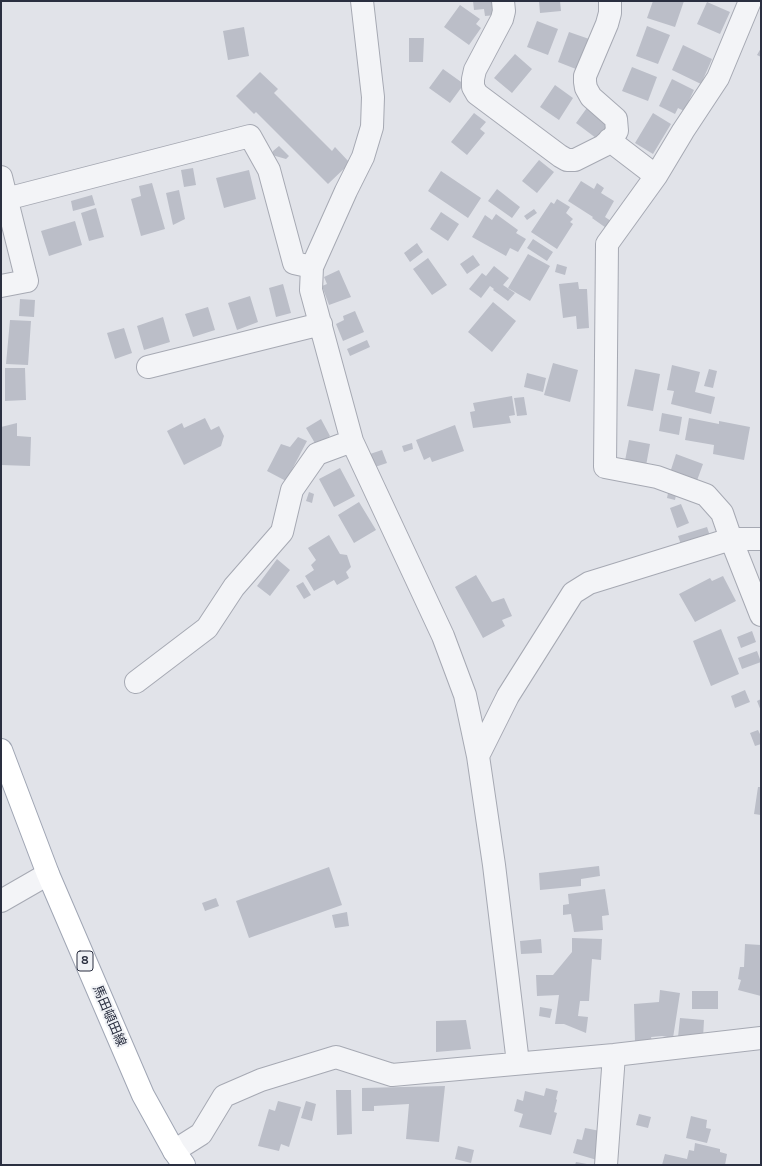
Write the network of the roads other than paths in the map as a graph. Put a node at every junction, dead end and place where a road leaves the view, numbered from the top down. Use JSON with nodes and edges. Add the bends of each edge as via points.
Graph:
{"nodes":[{"id":1,"x":362,"y":1,"type":"edge"},
{"id":2,"x":503,"y":1,"type":"edge"},
{"id":3,"x":610,"y":1,"type":"edge"},
{"id":4,"x":750,"y":1,"type":"edge"},
{"id":5,"x":609,"y":140,"type":"junction"},
{"id":6,"x":656,"y":176,"type":"junction"},
{"id":7,"x":1,"y":178,"type":"edge"},
{"id":8,"x":6,"y":199,"type":"junction"},
{"id":9,"x":312,"y":267,"type":"junction"},
{"id":10,"x":1,"y":286,"type":"edge"},
{"id":11,"x":321,"y":324,"type":"junction"},
{"id":12,"x":148,"y":367,"type":"dead end"},
{"id":13,"x":352,"y":441,"type":"junction"},
{"id":14,"x":730,"y":539,"type":"junction"},
{"id":15,"x":761,"y":539,"type":"edge"},
{"id":16,"x":761,"y":614,"type":"edge"},
{"id":17,"x":136,"y":682,"type":"dead end"},
{"id":18,"x":1,"y":750,"type":"edge"},
{"id":19,"x":478,"y":756,"type":"junction"},
{"id":20,"x":48,"y":874,"type":"junction"},
{"id":21,"x":1,"y":901,"type":"edge"},
{"id":22,"x":761,"y":1038,"type":"edge"},
{"id":23,"x":614,"y":1055,"type":"junction"},
{"id":24,"x":518,"y":1063,"type":"junction"},
{"id":25,"x":179,"y":1158,"type":"edge"},
{"id":26,"x":606,"y":1165,"type":"edge"}],
"edges":[{"from":1,"to":9,"type":"street","via":[[374,97],[372,127],[363,157]]},
{"from":2,"to":5,"type":"street","via":[[502,19],[475,70],[473,87],[478,94],[567,160],[574,160],[603,146]]},
{"from":3,"to":5,"type":"street","via":[[607,24],[585,76],[586,88],[591,97],[616,119],[616,130]]},
{"from":4,"to":6,"type":"street","via":[[718,78]]},
{"from":5,"to":6,"type":"street"},
{"from":6,"to":14,"type":"street","via":[[607,244],[605,467],[657,477],[706,495],[722,513]]},
{"from":7,"to":8,"type":"street"},
{"from":8,"to":9,"type":"street","via":[[250,136],[269,170],[294,263]]},
{"from":8,"to":10,"type":"street","via":[[28,281]]},
{"from":9,"to":11,"type":"street","via":[[312,290]]},
{"from":11,"to":12,"type":"street"},
{"from":11,"to":13,"type":"street"},
{"from":13,"to":17,"type":"street","via":[[317,454],[292,490],[282,532],[234,587],[207,628]]},
{"from":13,"to":19,"type":"street","via":[[443,636],[465,695]]},
{"from":14,"to":15,"type":"street"},
{"from":14,"to":16,"type":"street"},
{"from":14,"to":19,"type":"street","via":[[589,583],[573,593],[508,696]]},
{"from":18,"to":20,"type":"main road","name":"馬田頓田線","number":"8"},
{"from":19,"to":24,"type":"street"},
{"from":20,"to":21,"type":"street"},
{"from":20,"to":25,"type":"main road","name":"馬田頓田線","number":"8","via":[[143,1095]]},
{"from":22,"to":23,"type":"street"},
{"from":23,"to":24,"type":"street"},
{"from":23,"to":26,"type":"street"},
{"from":24,"to":25,"type":"street","via":[[392,1075],[336,1057],[261,1080],[224,1096],[201,1134]]}]}
